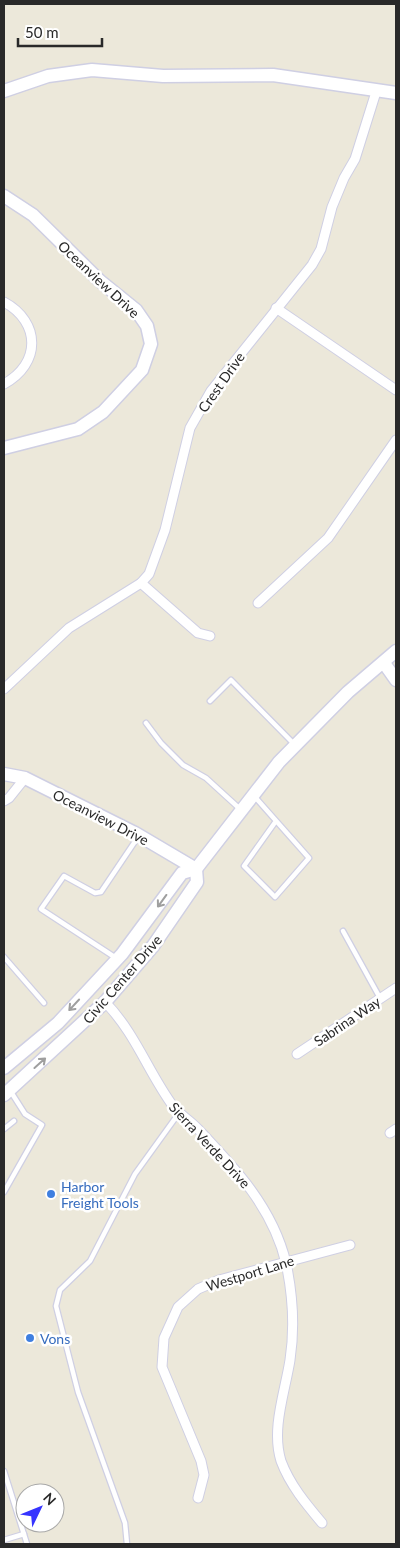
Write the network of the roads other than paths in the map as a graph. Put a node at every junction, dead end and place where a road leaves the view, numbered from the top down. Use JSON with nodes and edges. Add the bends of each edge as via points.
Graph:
{"nodes":[{"id":1,"x":4,"y":91,"type":"edge"},
{"id":2,"x":376,"y":92,"type":"junction"},
{"id":3,"x":396,"y":94,"type":"edge"},
{"id":4,"x":4,"y":196,"type":"edge"},
{"id":5,"x":4,"y":302,"type":"edge"},
{"id":6,"x":276,"y":308,"type":"junction"},
{"id":7,"x":4,"y":384,"type":"edge"},
{"id":8,"x":396,"y":390,"type":"edge"},
{"id":9,"x":396,"y":440,"type":"edge"},
{"id":10,"x":4,"y":448,"type":"edge"},
{"id":11,"x":141,"y":583,"type":"junction"},
{"id":12,"x":258,"y":603,"type":"dead end"},
{"id":13,"x":210,"y":636,"type":"dead end"},
{"id":14,"x":396,"y":651,"type":"edge"},
{"id":15,"x":384,"y":663,"type":"junction"},
{"id":16,"x":396,"y":680,"type":"edge"},
{"id":17,"x":4,"y":689,"type":"edge"},
{"id":18,"x":210,"y":701,"type":"dead end"},
{"id":19,"x":146,"y":724,"type":"dead end"},
{"id":20,"x":296,"y":746,"type":"junction"},
{"id":21,"x":4,"y":774,"type":"edge"},
{"id":22,"x":25,"y":778,"type":"junction"},
{"id":23,"x":252,"y":794,"type":"junction"},
{"id":24,"x":4,"y":801,"type":"edge"},
{"id":25,"x":240,"y":809,"type":"junction"},
{"id":26,"x":276,"y":821,"type":"junction"},
{"id":27,"x":139,"y":836,"type":"junction"},
{"id":28,"x":196,"y":869,"type":"junction"},
{"id":29,"x":343,"y":931,"type":"dead end"},
{"id":30,"x":4,"y":956,"type":"edge"},
{"id":31,"x":120,"y":956,"type":"junction"},
{"id":32,"x":396,"y":988,"type":"edge"},
{"id":33,"x":380,"y":998,"type":"junction"},
{"id":34,"x":105,"y":1002,"type":"junction"},
{"id":35,"x":44,"y":1003,"type":"dead end"},
{"id":36,"x":297,"y":1054,"type":"dead end"},
{"id":37,"x":4,"y":1068,"type":"edge"},
{"id":38,"x":7,"y":1093,"type":"edge"},
{"id":39,"x":179,"y":1113,"type":"junction"},
{"id":40,"x":14,"y":1120,"type":"dead end"},
{"id":41,"x":4,"y":1129,"type":"edge"},
{"id":42,"x":4,"y":1192,"type":"edge"},
{"id":43,"x":350,"y":1245,"type":"dead end"},
{"id":44,"x":285,"y":1261,"type":"junction"},
{"id":45,"x":4,"y":1473,"type":"edge"},
{"id":46,"x":198,"y":1498,"type":"dead end"},
{"id":47,"x":322,"y":1524,"type":"dead end"},
{"id":48,"x":24,"y":1534,"type":"junction"},
{"id":49,"x":4,"y":1540,"type":"edge"},
{"id":50,"x":27,"y":1544,"type":"edge"},
{"id":51,"x":127,"y":1544,"type":"edge"}],
"edges":[{"from":1,"to":2,"type":"street","via":[[48,76],[92,70],[163,76],[273,75]]},
{"from":2,"to":3,"type":"street"},
{"from":2,"to":6,"type":"street","name":"Crest Drive","via":[[356,159],[332,207],[321,250]]},
{"from":4,"to":10,"type":"street","name":"Oceanview Drive","via":[[33,215],[100,281],[136,310],[147,326],[150,344],[142,370],[103,412],[78,429]]},
{"from":5,"to":7,"type":"street","via":[[18,311],[30,329],[33,344],[22,371]]},
{"from":6,"to":8,"type":"street"},
{"from":6,"to":11,"type":"street","name":"Crest Drive","via":[[211,391],[190,428],[165,530],[148,574]]},
{"from":9,"to":12,"type":"street","via":[[328,538]]},
{"from":11,"to":13,"type":"street","via":[[198,633]]},
{"from":11,"to":17,"type":"street","name":"Crest Drive","via":[[69,628]]},
{"from":14,"to":15,"type":"street","name":"Civic Center Drive"},
{"from":15,"to":16,"type":"street"},
{"from":15,"to":20,"type":"street","name":"Civic Center Drive","via":[[348,692]]},
{"from":18,"to":20,"type":"lane","via":[[231,680]]},
{"from":19,"to":25,"type":"lane","via":[[183,765],[206,778]]},
{"from":20,"to":23,"type":"street","name":"Civic Center Drive"},
{"from":21,"to":22,"type":"street","name":"Oceanview Drive"},
{"from":22,"to":24,"type":"street"},
{"from":22,"to":27,"type":"street","name":"Oceanview Drive"},
{"from":23,"to":25,"type":"street","name":"Civic Center Drive"},
{"from":23,"to":26,"type":"lane"},
{"from":25,"to":28,"type":"street","name":"Civic Center Drive"},
{"from":26,"to":26,"type":"lane","via":[[309,858],[275,897],[244,866]]},
{"from":27,"to":28,"type":"street","name":"Oceanview Drive"},
{"from":27,"to":31,"type":"lane","via":[[101,892],[95,893],[64,876],[41,909]]},
{"from":28,"to":31,"type":"street","name":"Civic Center Drive","one_way":true,"via":[[182,873]]},
{"from":28,"to":34,"type":"street","name":"Civic Center Drive","via":[[197,882],[153,946]]},
{"from":29,"to":33,"type":"lane"},
{"from":30,"to":35,"type":"lane"},
{"from":31,"to":34,"type":"street","via":[[118,967],[103,984]]},
{"from":31,"to":37,"type":"street","name":"Civic Center Drive","one_way":true,"via":[[58,1022]]},
{"from":32,"to":33,"type":"street","name":"Sabrina Way"},
{"from":33,"to":36,"type":"street","name":"Sabrina Way"},
{"from":38,"to":34,"type":"street","name":"Civic Center Drive","one_way":true},
{"from":34,"to":39,"type":"street","name":"Sierra Verde Drive","via":[[131,1033]]},
{"from":38,"to":42,"type":"lane","via":[[25,1114],[42,1124]]},
{"from":39,"to":44,"type":"street","name":"Sierra Verde Drive","via":[[196,1126],[255,1193]]},
{"from":39,"to":51,"type":"lane","via":[[135,1174],[90,1261],[60,1290],[56,1306],[78,1392],[126,1523]]},
{"from":40,"to":41,"type":"lane"},
{"from":43,"to":44,"type":"street","name":"Westport Lane"},
{"from":44,"to":46,"type":"street","name":"Westport Lane","via":[[219,1280],[198,1290],[178,1307],[164,1338],[162,1358],[165,1376],[196,1446],[204,1475]]},
{"from":44,"to":47,"type":"street","name":"Sierra Verde Drive","via":[[294,1305],[290,1358],[278,1421],[280,1459],[288,1477]]},
{"from":45,"to":48,"type":"lane"},
{"from":48,"to":49,"type":"lane"},
{"from":48,"to":50,"type":"lane"}]}
